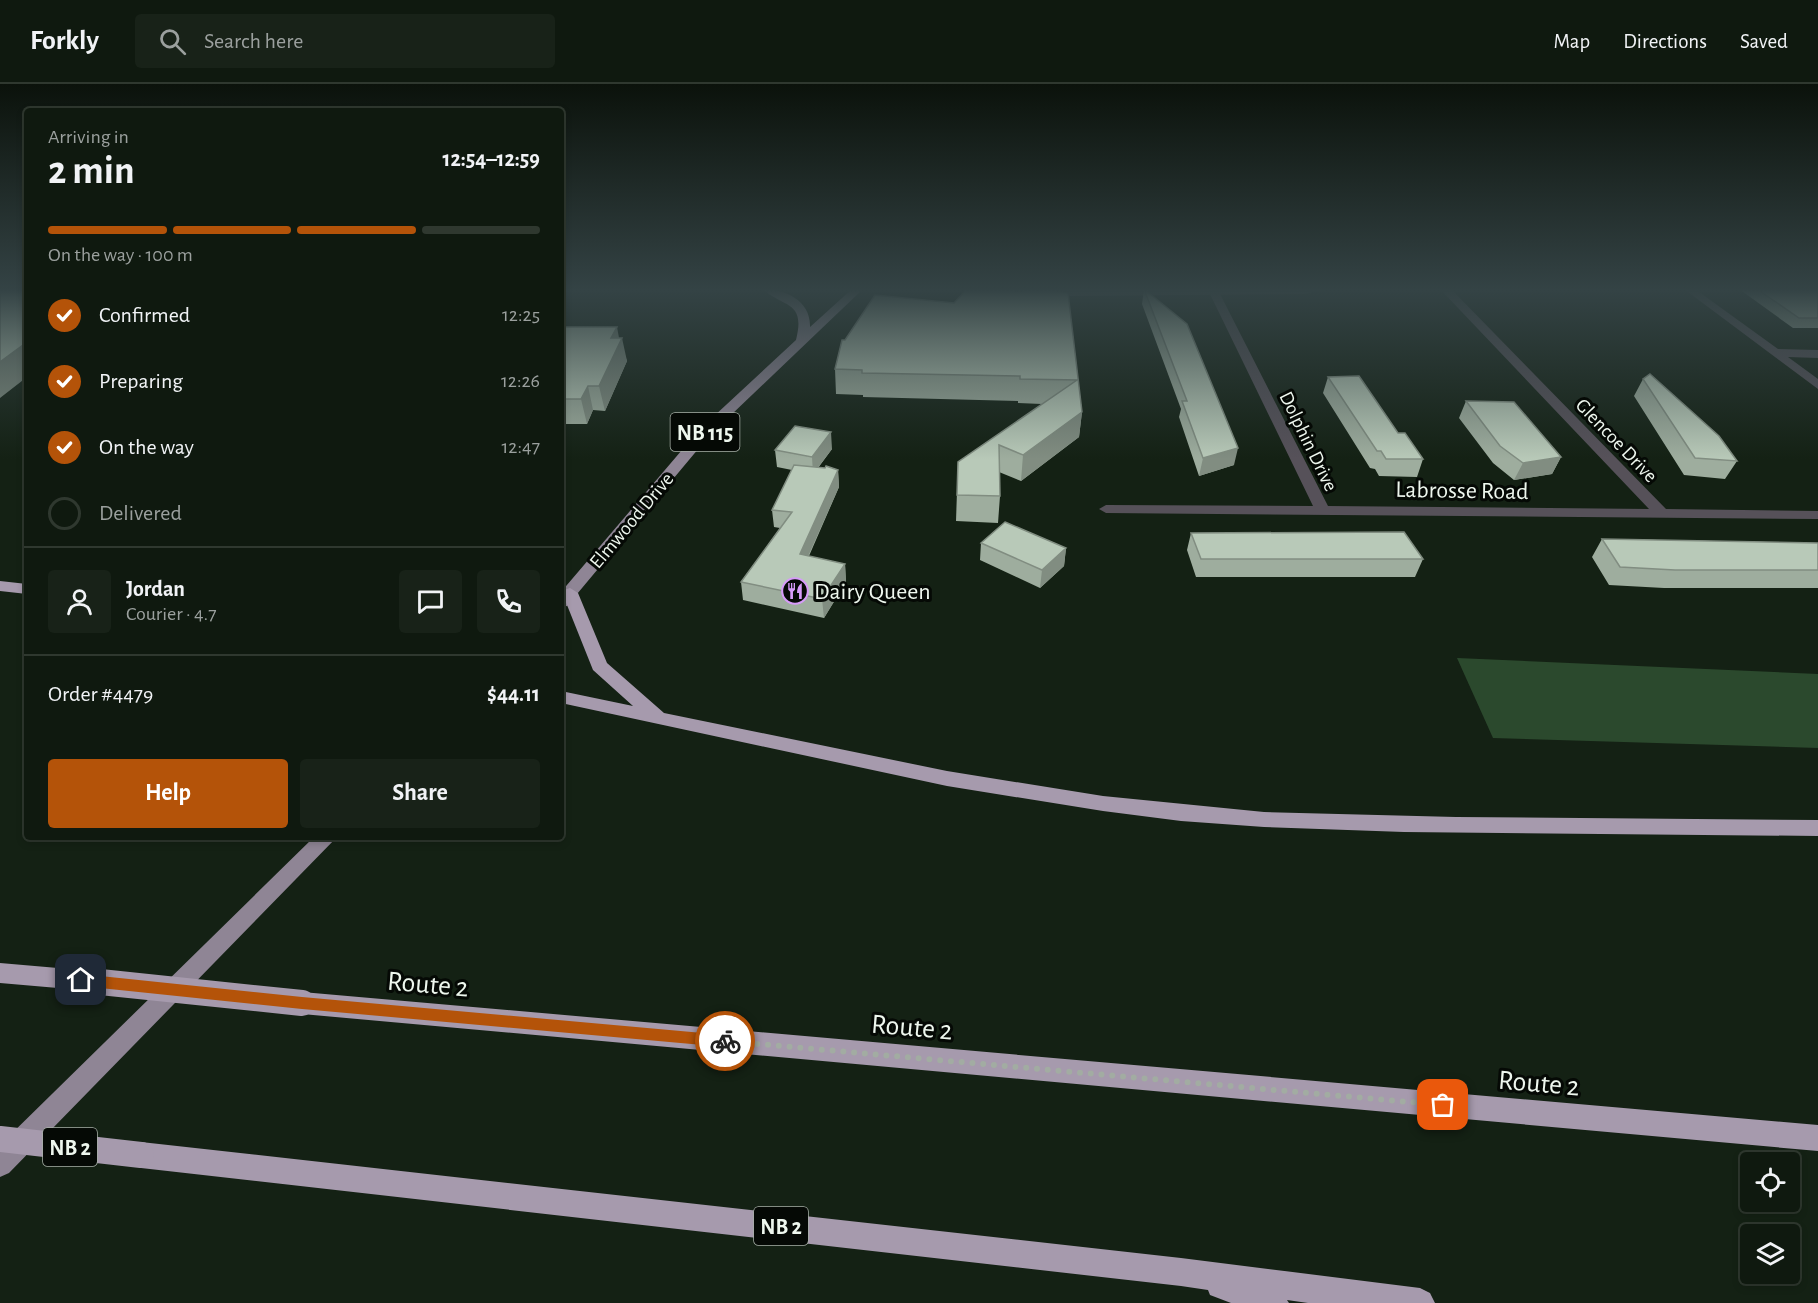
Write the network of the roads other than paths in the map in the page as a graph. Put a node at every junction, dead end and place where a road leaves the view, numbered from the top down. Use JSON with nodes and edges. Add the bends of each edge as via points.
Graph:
{"nodes":[{"id":1,"x":797,"y":346,"type":"edge"},
{"id":2,"x":1241,"y":346,"type":"edge"},
{"id":3,"x":1500,"y":346,"type":"edge"},
{"id":4,"x":1768,"y":346,"type":"edge"},
{"id":5,"x":1778,"y":353,"type":"junction"},
{"id":6,"x":1818,"y":354,"type":"edge"},
{"id":7,"x":1818,"y":385,"type":"edge"},
{"id":8,"x":1106,"y":509,"type":"dead end"},
{"id":9,"x":1322,"y":510,"type":"junction"},
{"id":10,"x":1662,"y":514,"type":"junction"},
{"id":11,"x":1818,"y":515,"type":"edge"},
{"id":12,"x":0,"y":586,"type":"edge"},
{"id":13,"x":24,"y":589,"type":"edge"},
{"id":14,"x":564,"y":597,"type":"edge"},
{"id":15,"x":564,"y":698,"type":"edge"},
{"id":16,"x":659,"y":718,"type":"junction"},
{"id":17,"x":1818,"y":828,"type":"edge"},
{"id":18,"x":324,"y":840,"type":"edge"},
{"id":19,"x":0,"y":972,"type":"edge"},
{"id":20,"x":0,"y":1138,"type":"edge"},
{"id":21,"x":1818,"y":1138,"type":"edge"},
{"id":22,"x":0,"y":1164,"type":"edge"},
{"id":23,"x":1181,"y":1272,"type":"junction"},
{"id":24,"x":1274,"y":1303,"type":"edge"},
{"id":25,"x":1420,"y":1303,"type":"edge"}],
"edges":[{"from":1,"to":14,"type":"main road","name":"Elmwood Drive","number":"NB 115","via":[[704,433]]},
{"from":2,"to":9,"type":"street","name":"Dolphin Drive"},
{"from":3,"to":10,"type":"street","name":"Glencoe Drive"},
{"from":4,"to":5,"type":"street"},
{"from":5,"to":6,"type":"street"},
{"from":5,"to":7,"type":"street"},
{"from":8,"to":9,"type":"street","name":"Labrosse Road"},
{"from":9,"to":10,"type":"street","name":"Labrosse Road"},
{"from":10,"to":11,"type":"street","name":"Labrosse Road"},
{"from":12,"to":13,"type":"highway"},
{"from":14,"to":16,"type":"highway","via":[[599,666]]},
{"from":15,"to":16,"type":"highway"},
{"from":16,"to":17,"type":"highway","via":[[900,771],[1059,799],[1185,814],[1302,822],[1482,826]]},
{"from":18,"to":22,"type":"main road"},
{"from":19,"to":21,"type":"highway","name":"Route 2","bridge":true,"via":[[302,1003]]},
{"from":20,"to":23,"type":"highway","number":"NB 2","bridge":true},
{"from":23,"to":24,"type":"highway"},
{"from":23,"to":25,"type":"highway","number":"NB 2"}]}
